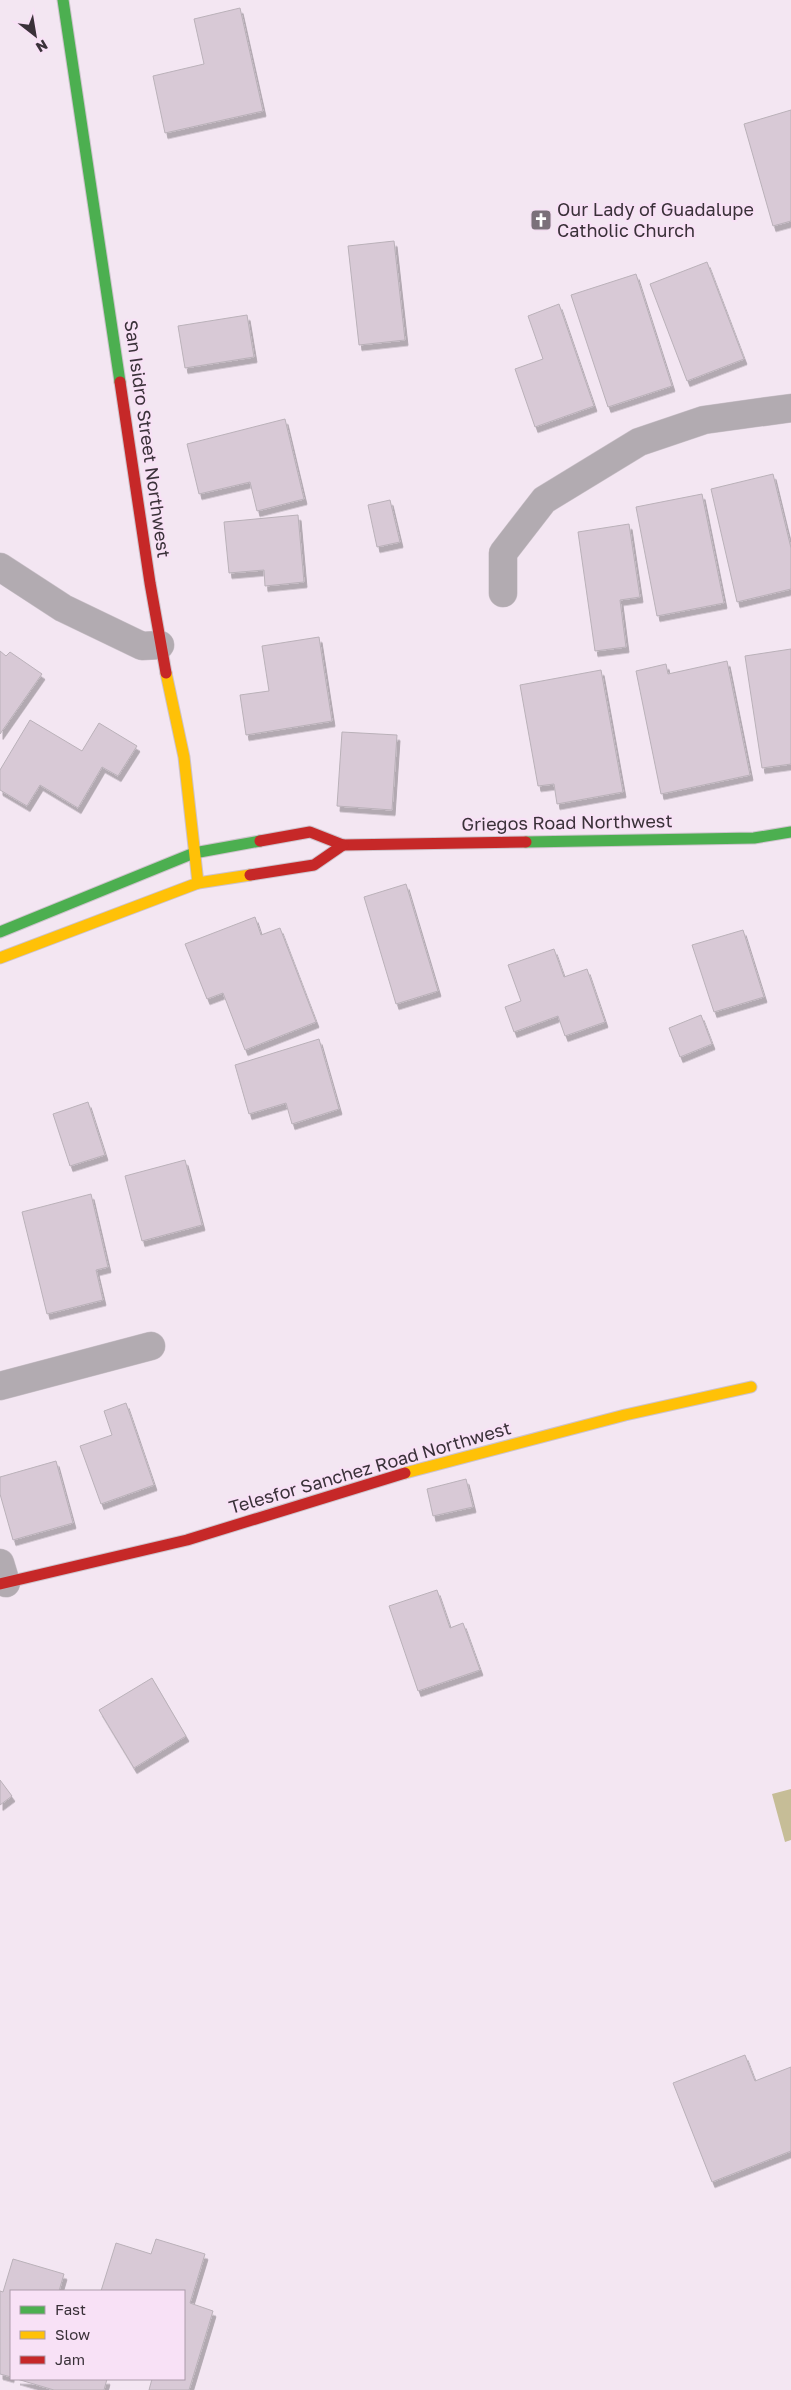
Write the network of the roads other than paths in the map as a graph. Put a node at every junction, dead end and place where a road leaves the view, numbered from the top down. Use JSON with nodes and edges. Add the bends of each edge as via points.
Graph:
{"nodes":[{"id":1,"x":63,"y":0,"type":"edge"},
{"id":2,"x":791,"y":408,"type":"edge"},
{"id":3,"x":0,"y":567,"type":"edge"},
{"id":4,"x":504,"y":593,"type":"dead end"},
{"id":5,"x":160,"y":645,"type":"junction"},
{"id":6,"x":791,"y":832,"type":"edge"},
{"id":7,"x":343,"y":845,"type":"junction"},
{"id":8,"x":194,"y":853,"type":"junction"},
{"id":9,"x":198,"y":884,"type":"junction"},
{"id":10,"x":0,"y":932,"type":"edge"},
{"id":11,"x":0,"y":958,"type":"edge"},
{"id":12,"x":151,"y":1346,"type":"dead end"},
{"id":13,"x":0,"y":1386,"type":"edge"},
{"id":14,"x":751,"y":1387,"type":"dead end"},
{"id":15,"x":2,"y":1577,"type":"edge"}],
"edges":[{"from":1,"to":5,"type":"street","name":"San Isidro Street Northwest"},
{"from":2,"to":4,"type":"street","via":[[704,420],[639,442],[544,500],[502,553]]},
{"from":3,"to":5,"type":"street","via":[[63,608],[142,646]]},
{"from":5,"to":8,"type":"street","name":"San Isidro Street Northwest","via":[[184,757]]},
{"from":6,"to":7,"type":"street","name":"Griegos Road Northwest","via":[[754,838]]},
{"from":7,"to":8,"type":"street","name":"Griegos Road Northwest","via":[[310,832]]},
{"from":7,"to":9,"type":"street","via":[[314,865]]},
{"from":8,"to":9,"type":"street","name":"San Isidro Street Northwest"},
{"from":8,"to":10,"type":"street","name":"Griegos Road Northwest"},
{"from":9,"to":11,"type":"street"},
{"from":12,"to":13,"type":"street"},
{"from":14,"to":15,"type":"street","name":"Telesfor Sanchez Road Northwest","via":[[624,1415],[439,1463],[187,1540]]}]}
